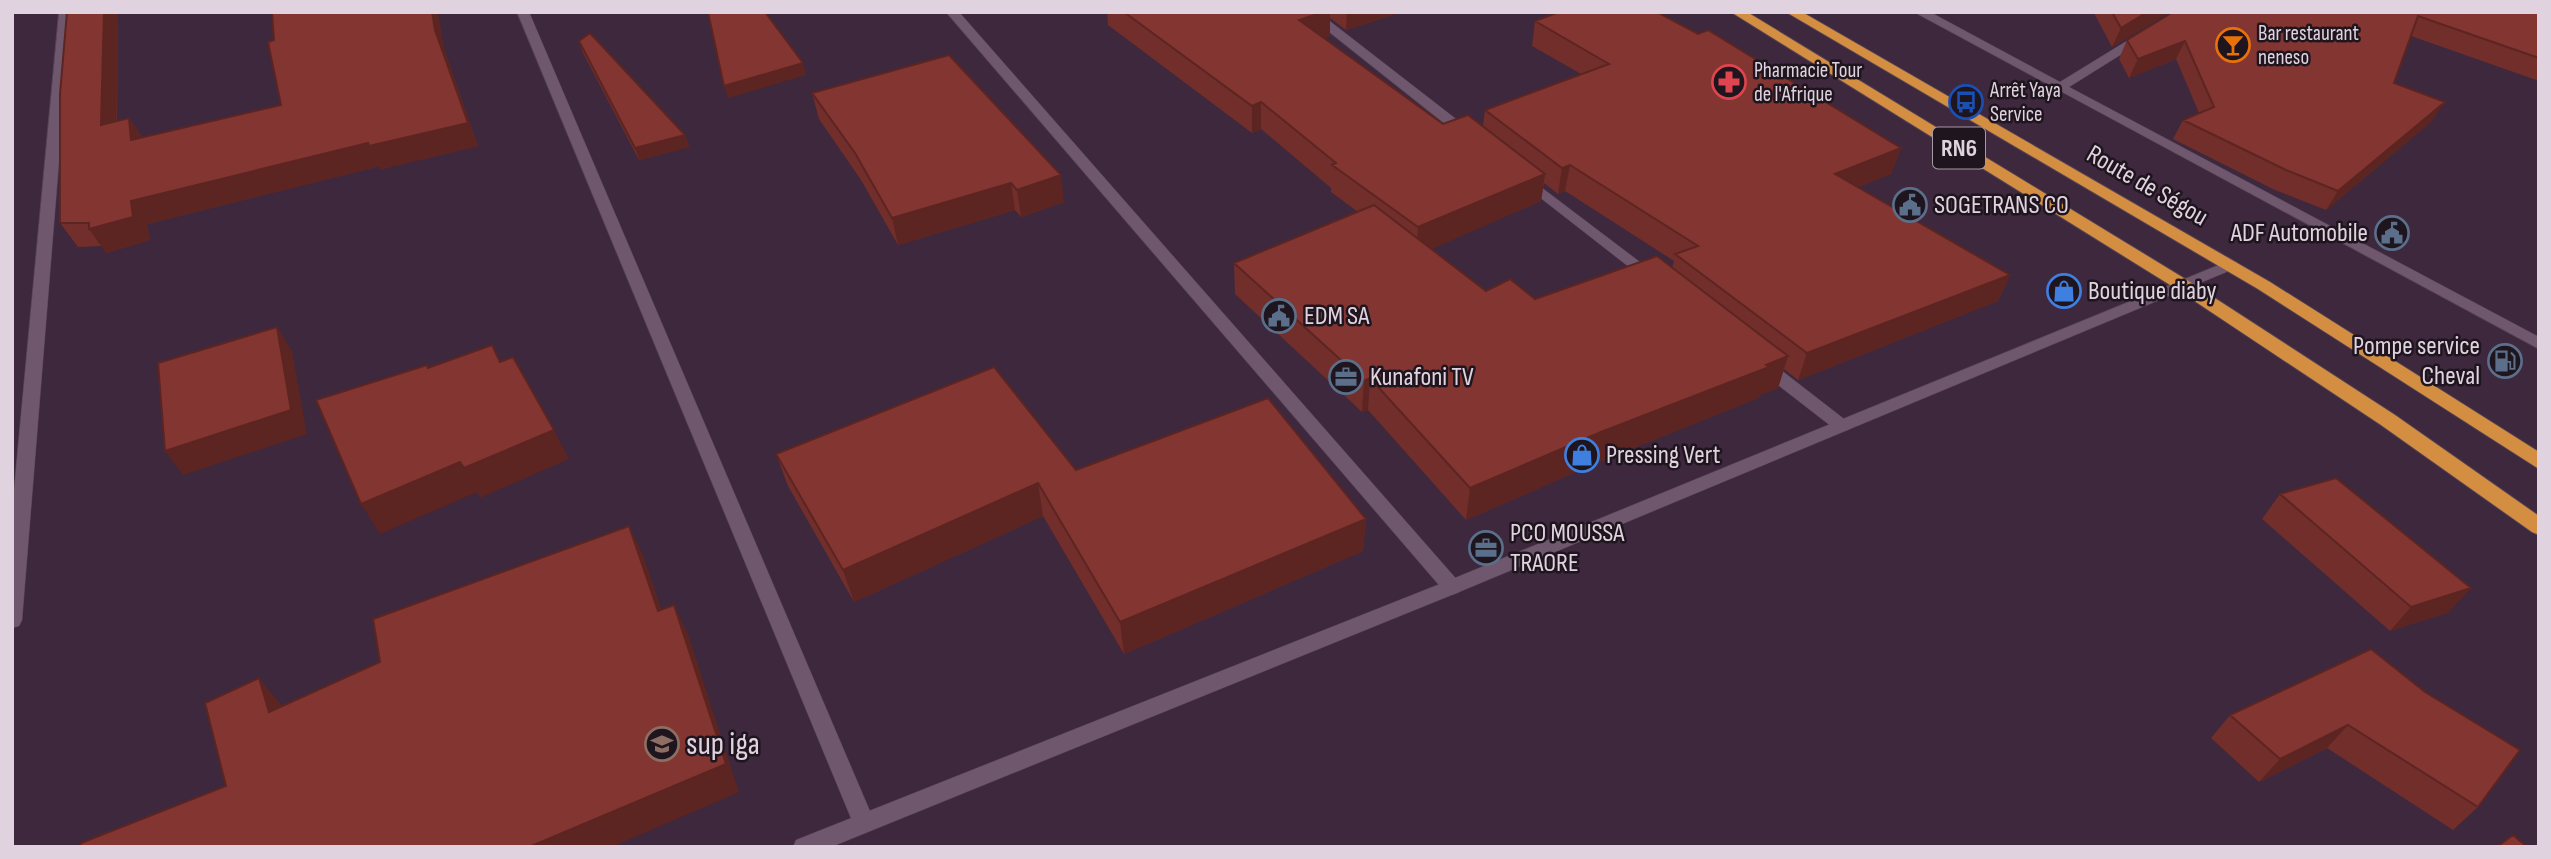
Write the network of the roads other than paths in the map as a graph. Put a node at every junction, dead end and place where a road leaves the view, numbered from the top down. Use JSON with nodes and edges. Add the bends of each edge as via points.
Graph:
{"nodes":[{"id":1,"x":65,"y":12,"type":"edge"},
{"id":2,"x":523,"y":12,"type":"edge"},
{"id":3,"x":952,"y":12,"type":"edge"},
{"id":4,"x":1310,"y":12,"type":"edge"},
{"id":5,"x":1737,"y":12,"type":"edge"},
{"id":6,"x":1792,"y":12,"type":"edge"},
{"id":7,"x":1920,"y":12,"type":"edge"},
{"id":8,"x":2183,"y":12,"type":"edge"},
{"id":9,"x":2060,"y":87,"type":"junction"},
{"id":10,"x":1484,"y":147,"type":"edge"},
{"id":11,"x":1516,"y":173,"type":"edge"},
{"id":12,"x":2231,"y":265,"type":"junction"},
{"id":13,"x":2181,"y":284,"type":"junction"},
{"id":14,"x":1668,"y":291,"type":"edge"},
{"id":15,"x":2539,"y":344,"type":"edge"},
{"id":16,"x":1745,"y":350,"type":"edge"},
{"id":17,"x":1842,"y":426,"type":"junction"},
{"id":18,"x":2539,"y":461,"type":"edge"},
{"id":19,"x":2539,"y":527,"type":"edge"},
{"id":20,"x":1452,"y":587,"type":"junction"},
{"id":21,"x":12,"y":620,"type":"edge"},
{"id":22,"x":864,"y":823,"type":"junction"},
{"id":23,"x":804,"y":847,"type":"edge"}],
"edges":[{"from":1,"to":21,"type":"street"},
{"from":2,"to":22,"type":"street"},
{"from":3,"to":20,"type":"street"},
{"from":4,"to":10,"type":"street"},
{"from":5,"to":13,"type":"highway","number":"RN6"},
{"from":6,"to":12,"type":"highway","name":"Route de Ségou","number":"RN6"},
{"from":7,"to":9,"type":"street"},
{"from":8,"to":9,"type":"street"},
{"from":9,"to":15,"type":"street"},
{"from":11,"to":14,"type":"street"},
{"from":12,"to":13,"type":"street"},
{"from":12,"to":18,"type":"highway","name":"Route de Ségou","number":"RN6","via":[[2437,391]]},
{"from":13,"to":17,"type":"street"},
{"from":13,"to":19,"type":"highway","number":"RN6","via":[[2388,420]]},
{"from":16,"to":17,"type":"street"},
{"from":17,"to":20,"type":"street"},
{"from":20,"to":22,"type":"street"},
{"from":22,"to":23,"type":"street"}]}
